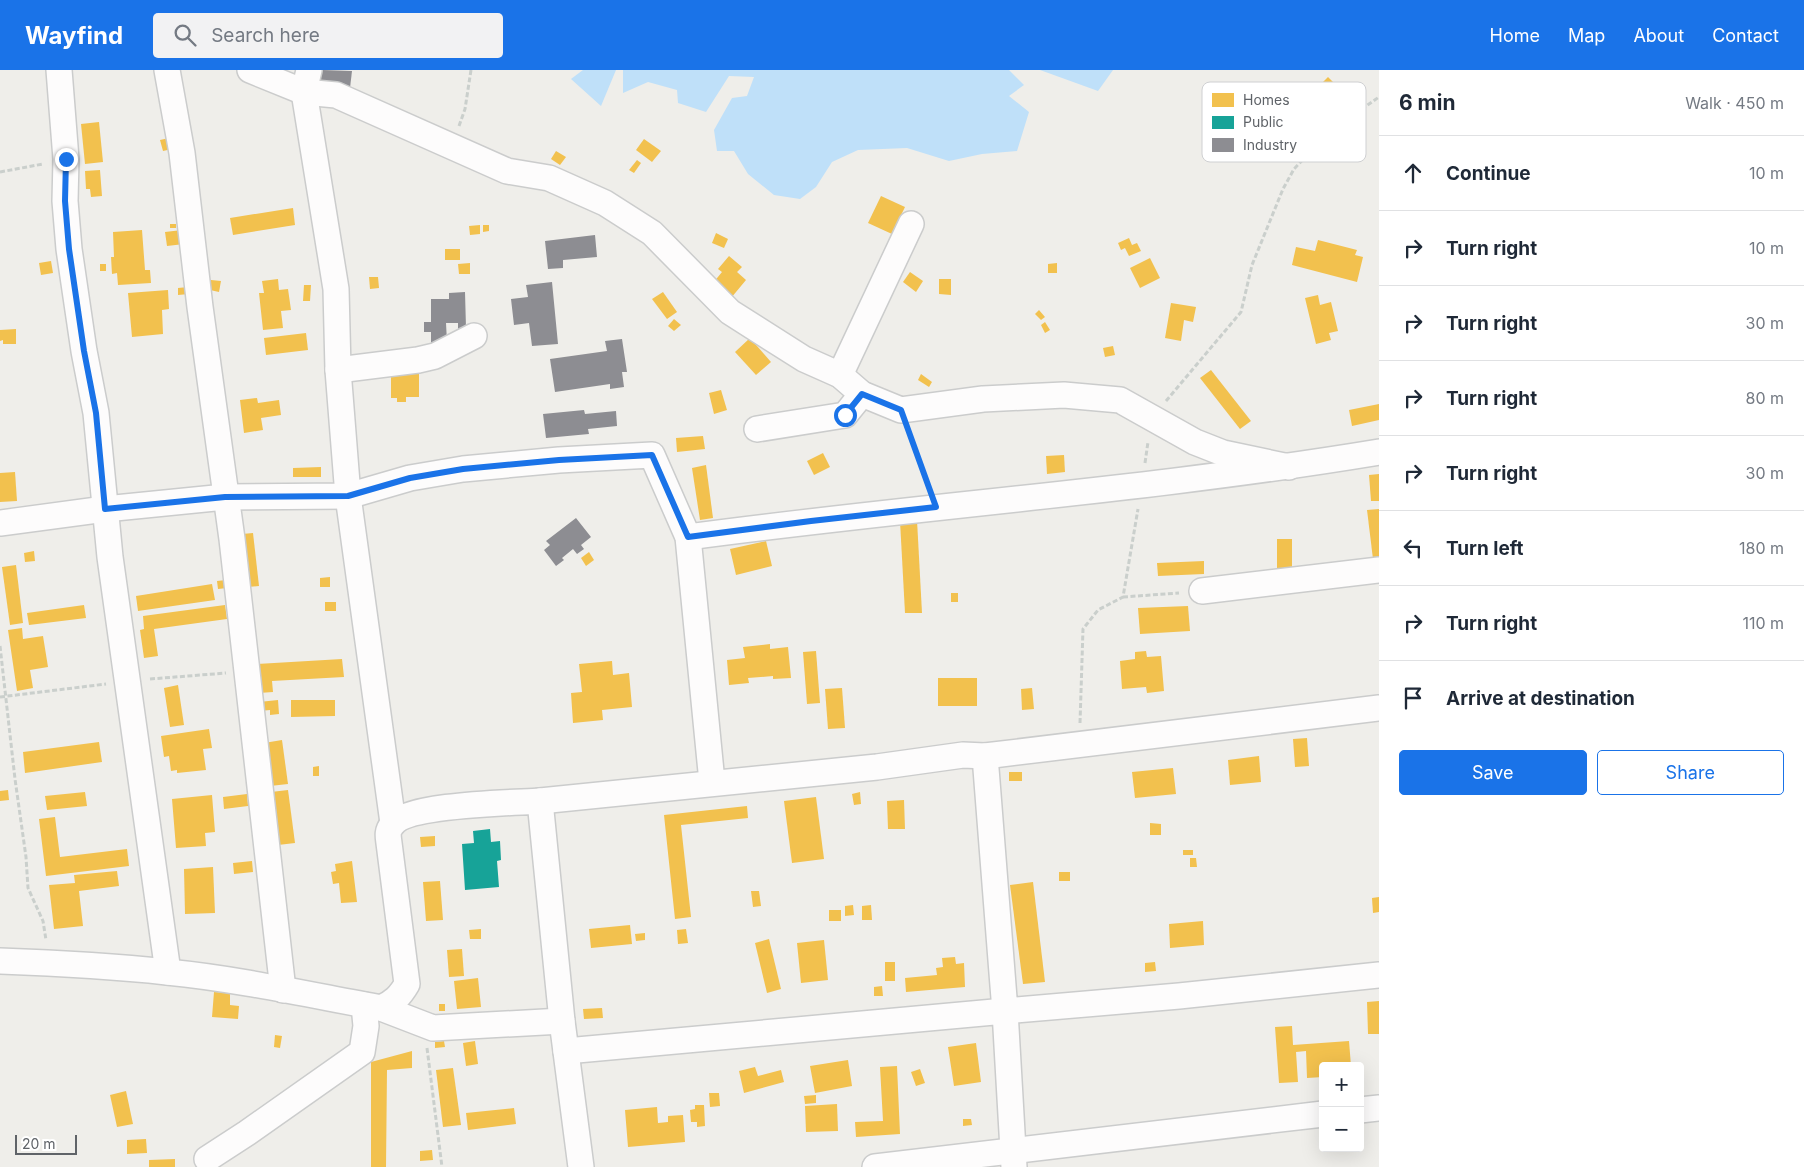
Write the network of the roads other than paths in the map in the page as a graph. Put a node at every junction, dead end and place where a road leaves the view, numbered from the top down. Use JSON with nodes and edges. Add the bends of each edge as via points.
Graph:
{"nodes":[{"id":1,"x":59,"y":70,"type":"edge"},
{"id":2,"x":167,"y":70,"type":"edge"},
{"id":3,"x":250,"y":70,"type":"edge"},
{"id":4,"x":306,"y":81,"type":"edge"},
{"id":5,"x":911,"y":224,"type":"dead end"},
{"id":6,"x":474,"y":336,"type":"dead end"},
{"id":7,"x":338,"y":370,"type":"junction"},
{"id":8,"x":840,"y":375,"type":"junction"},
{"id":9,"x":862,"y":394,"type":"junction"},
{"id":10,"x":757,"y":429,"type":"dead end"},
{"id":11,"x":1379,"y":452,"type":"edge"},
{"id":12,"x":1289,"y":467,"type":"junction"},
{"id":13,"x":348,"y":496,"type":"junction"},
{"id":14,"x":225,"y":497,"type":"junction"},
{"id":15,"x":105,"y":509,"type":"junction"},
{"id":16,"x":0,"y":523,"type":"edge"},
{"id":17,"x":688,"y":537,"type":"junction"},
{"id":18,"x":1379,"y":570,"type":"edge"},
{"id":19,"x":1202,"y":591,"type":"road end"},
{"id":20,"x":1379,"y":708,"type":"edge"},
{"id":21,"x":985,"y":756,"type":"junction"},
{"id":22,"x":712,"y":782,"type":"junction"},
{"id":23,"x":540,"y":801,"type":"junction"},
{"id":24,"x":393,"y":823,"type":"junction"},
{"id":25,"x":0,"y":961,"type":"edge"},
{"id":26,"x":168,"y":972,"type":"junction"},
{"id":27,"x":1379,"y":975,"type":"edge"},
{"id":28,"x":283,"y":990,"type":"junction"},
{"id":29,"x":372,"y":1007,"type":"junction"},
{"id":30,"x":1005,"y":1011,"type":"junction"},
{"id":31,"x":562,"y":1021,"type":"junction"},
{"id":32,"x":566,"y":1051,"type":"junction"},
{"id":33,"x":1379,"y":1108,"type":"edge"},
{"id":34,"x":1364,"y":1110,"type":"edge"},
{"id":35,"x":1319,"y":1115,"type":"edge"},
{"id":36,"x":207,"y":1159,"type":"dead end"},
{"id":37,"x":1013,"y":1159,"type":"edge"},
{"id":38,"x":581,"y":1167,"type":"edge"},
{"id":39,"x":875,"y":1167,"type":"edge"}],
"edges":[{"from":1,"to":15,"type":"street","via":[[69,249],[96,413]]},
{"from":2,"to":14,"type":"street","via":[[182,153]]},
{"from":3,"to":4,"type":"street"},
{"from":4,"to":7,"type":"street","via":[[336,289]]},
{"from":4,"to":8,"type":"street","via":[[507,171],[549,178],[605,203],[652,233],[730,312],[804,359]]},
{"from":5,"to":8,"type":"street"},
{"from":6,"to":7,"type":"street","via":[[435,356]]},
{"from":7,"to":13,"type":"street"},
{"from":8,"to":9,"type":"street"},
{"from":9,"to":10,"type":"street","via":[[845,415]]},
{"from":9,"to":12,"type":"street","via":[[901,410],[983,399],[1064,395],[1120,400],[1195,442],[1223,453]]},
{"from":11,"to":12,"type":"street"},
{"from":12,"to":17,"type":"street"},
{"from":13,"to":14,"type":"street"},
{"from":13,"to":17,"type":"street","via":[[410,478],[463,469],[652,455]]},
{"from":13,"to":24,"type":"street"},
{"from":14,"to":15,"type":"street"},
{"from":14,"to":28,"type":"street"},
{"from":15,"to":16,"type":"street"},
{"from":15,"to":26,"type":"street"},
{"from":17,"to":22,"type":"street"},
{"from":18,"to":19,"type":"street"},
{"from":20,"to":21,"type":"street"},
{"from":21,"to":22,"type":"street","via":[[963,755],[877,767]]},
{"from":21,"to":30,"type":"street"},
{"from":22,"to":23,"type":"street"},
{"from":23,"to":24,"type":"street","via":[[429,809],[406,815]]},
{"from":23,"to":31,"type":"street"},
{"from":24,"to":29,"type":"street","via":[[388,832],[389,844],[407,984],[393,1003]]},
{"from":25,"to":26,"type":"street"},
{"from":26,"to":28,"type":"street"},
{"from":27,"to":30,"type":"street"},
{"from":28,"to":29,"type":"street"},
{"from":29,"to":31,"type":"street","via":[[432,1028]]},
{"from":29,"to":36,"type":"street","via":[[362,1052]]},
{"from":30,"to":32,"type":"street"},
{"from":30,"to":37,"type":"street"},
{"from":31,"to":32,"type":"street"},
{"from":32,"to":38,"type":"street"},
{"from":33,"to":34,"type":"street"},
{"from":35,"to":37,"type":"street"},
{"from":37,"to":39,"type":"street"}]}
